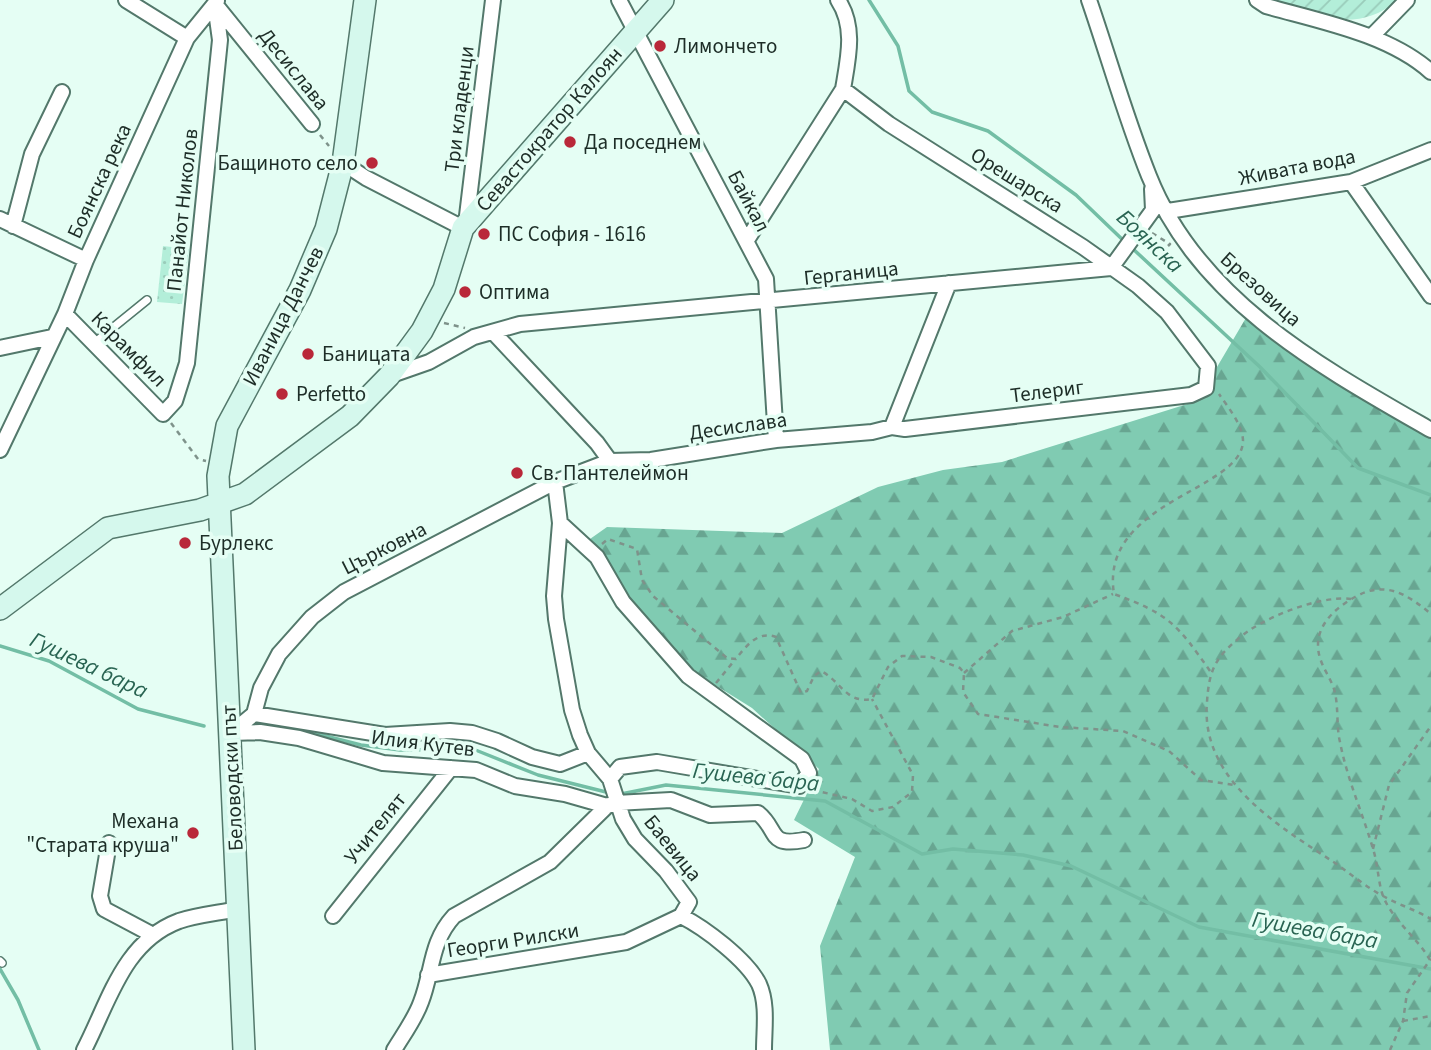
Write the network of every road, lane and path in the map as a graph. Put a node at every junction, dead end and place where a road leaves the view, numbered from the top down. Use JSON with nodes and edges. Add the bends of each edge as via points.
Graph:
{"nodes":[{"id":1,"x":126,"y":0,"type":"edge"},
{"id":2,"x":365,"y":0,"type":"edge"},
{"id":3,"x":493,"y":0,"type":"edge"},
{"id":4,"x":619,"y":0,"type":"edge"},
{"id":5,"x":663,"y":0,"type":"edge"},
{"id":6,"x":838,"y":0,"type":"edge"},
{"id":7,"x":1089,"y":0,"type":"edge"},
{"id":8,"x":1257,"y":0,"type":"edge"},
{"id":9,"x":1407,"y":0,"type":"edge"},
{"id":10,"x":216,"y":1,"type":"edge"},
{"id":11,"x":635,"y":31,"type":"junction"},
{"id":12,"x":1372,"y":36,"type":"junction"},
{"id":13,"x":187,"y":38,"type":"junction"},
{"id":14,"x":1431,"y":72,"type":"edge"},
{"id":15,"x":843,"y":89,"type":"junction"},
{"id":16,"x":62,"y":92,"type":"dead end"},
{"id":17,"x":312,"y":124,"type":"joint"},
{"id":18,"x":1431,"y":150,"type":"edge"},
{"id":19,"x":343,"y":163,"type":"junction"},
{"id":20,"x":1149,"y":178,"type":"junction"},
{"id":21,"x":1351,"y":182,"type":"junction"},
{"id":22,"x":1168,"y":211,"type":"junction"},
{"id":23,"x":7,"y":223,"type":"edge"},
{"id":24,"x":1142,"y":224,"type":"junction"},
{"id":25,"x":464,"y":226,"type":"junction"},
{"id":26,"x":747,"y":240,"type":"junction"},
{"id":27,"x":1168,"y":246,"type":"dead end"},
{"id":28,"x":86,"y":260,"type":"junction"},
{"id":29,"x":1111,"y":268,"type":"junction"},
{"id":30,"x":949,"y":283,"type":"junction"},
{"id":31,"x":1431,"y":296,"type":"edge"},
{"id":32,"x":147,"y":300,"type":"dead end"},
{"id":33,"x":770,"y":303,"type":"junction"},
{"id":34,"x":65,"y":314,"type":"junction"},
{"id":35,"x":449,"y":324,"type":"dead end"},
{"id":36,"x":459,"y":327,"type":"dead end"},
{"id":37,"x":493,"y":332,"type":"junction"},
{"id":38,"x":52,"y":338,"type":"junction"},
{"id":39,"x":93,"y":344,"type":"junction"},
{"id":40,"x":0,"y":348,"type":"edge"},
{"id":41,"x":389,"y":376,"type":"junction"},
{"id":42,"x":1206,"y":388,"type":"junction"},
{"id":43,"x":163,"y":414,"type":"junction"},
{"id":44,"x":892,"y":427,"type":"junction"},
{"id":45,"x":1431,"y":430,"type":"edge"},
{"id":46,"x":776,"y":440,"type":"junction"},
{"id":47,"x":0,"y":450,"type":"edge"},
{"id":48,"x":610,"y":461,"type":"junction"},
{"id":49,"x":219,"y":465,"type":"junction"},
{"id":50,"x":555,"y":482,"type":"junction"},
{"id":51,"x":217,"y":505,"type":"junction"},
{"id":52,"x":560,"y":523,"type":"junction"},
{"id":53,"x":597,"y":557,"type":"junction"},
{"id":54,"x":1114,"y":594,"type":"junction"},
{"id":55,"x":1350,"y":600,"type":"junction"},
{"id":56,"x":0,"y":609,"type":"edge"},
{"id":57,"x":1431,"y":614,"type":"edge"},
{"id":58,"x":736,"y":659,"type":"junction"},
{"id":59,"x":1210,"y":671,"type":"junction"},
{"id":60,"x":964,"y":673,"type":"junction"},
{"id":61,"x":710,"y":691,"type":"junction"},
{"id":62,"x":872,"y":699,"type":"junction"},
{"id":63,"x":254,"y":715,"type":"junction"},
{"id":64,"x":1431,"y":726,"type":"edge"},
{"id":65,"x":231,"y":733,"type":"junction"},
{"id":66,"x":588,"y":753,"type":"junction"},
{"id":67,"x":451,"y":768,"type":"junction"},
{"id":68,"x":610,"y":779,"type":"junction"},
{"id":69,"x":1235,"y":785,"type":"junction"},
{"id":70,"x":799,"y":786,"type":"junction"},
{"id":71,"x":612,"y":804,"type":"junction"},
{"id":72,"x":804,"y":840,"type":"dead end"},
{"id":73,"x":109,"y":842,"type":"dead end"},
{"id":74,"x":1373,"y":849,"type":"junction"},
{"id":75,"x":1383,"y":897,"type":"junction"},
{"id":76,"x":238,"y":909,"type":"junction"},
{"id":77,"x":333,"y":916,"type":"dead end"},
{"id":78,"x":681,"y":916,"type":"junction"},
{"id":79,"x":1431,"y":919,"type":"edge"},
{"id":80,"x":153,"y":935,"type":"junction"},
{"id":81,"x":428,"y":975,"type":"junction"},
{"id":82,"x":1431,"y":1016,"type":"edge"},
{"id":83,"x":1403,"y":1021,"type":"junction"},
{"id":84,"x":84,"y":1050,"type":"edge"},
{"id":85,"x":244,"y":1050,"type":"edge"},
{"id":86,"x":394,"y":1050,"type":"edge"},
{"id":87,"x":764,"y":1050,"type":"edge"},
{"id":88,"x":1390,"y":1050,"type":"edge"}],
"edges":[{"from":1,"to":13,"type":"street"},
{"from":2,"to":19,"type":"main road","name":"Иваница Данчев"},
{"from":3,"to":25,"type":"street","name":"Три кладенци"},
{"from":4,"to":11,"type":"street","name":"Байкал"},
{"from":5,"to":11,"type":"main road","name":"Севастократор Калоян"},
{"from":6,"to":15,"type":"street","via":[[845,10],[851,44]]},
{"from":7,"to":20,"type":"street","name":"Брезовица"},
{"from":8,"to":12,"type":"street"},
{"from":9,"to":12,"type":"street"},
{"from":10,"to":13,"type":"street","name":"Боянска река"},
{"from":10,"to":17,"type":"street","name":"Десислава"},
{"from":10,"to":43,"type":"street","name":"Панайот Николов","via":[[220,40],[187,363],[175,401]]},
{"from":11,"to":25,"type":"main road","name":"Севастократор Калоян"},
{"from":11,"to":26,"type":"street","name":"Байкал"},
{"from":12,"to":14,"type":"street"},
{"from":13,"to":28,"type":"street","name":"Боянска река"},
{"from":15,"to":26,"type":"street"},
{"from":15,"to":29,"type":"street","name":"Орешарска","via":[[889,124]]},
{"from":16,"to":23,"type":"street","via":[[32,154]]},
{"from":17,"to":19,"type":"path","name":"Десислава"},
{"from":18,"to":21,"type":"street","name":"Живата вода"},
{"from":19,"to":25,"type":"street"},
{"from":19,"to":49,"type":"main road","name":"Иваница Данчев","via":[[326,229],[300,290],[227,426]]},
{"from":20,"to":22,"type":"street","name":"Брезовица"},
{"from":20,"to":24,"type":"street","via":[[1153,210]]},
{"from":21,"to":22,"type":"street","name":"Живата вода"},
{"from":21,"to":31,"type":"street"},
{"from":22,"to":45,"type":"street","name":"Брезовица","via":[[1186,244],[1219,285],[1317,365]]},
{"from":23,"to":28,"type":"street"},
{"from":24,"to":27,"type":"path"},
{"from":24,"to":29,"type":"street"},
{"from":25,"to":41,"type":"main road","name":"Севастократор Калоян","via":[[435,308]]},
{"from":26,"to":33,"type":"street","name":"Байкал","via":[[766,279]]},
{"from":28,"to":34,"type":"street","name":"Боянска река"},
{"from":29,"to":30,"type":"street","name":"Герганица"},
{"from":29,"to":42,"type":"street","name":"Орешарска","via":[[1167,312],[1208,366]]},
{"from":30,"to":33,"type":"street","name":"Герганица"},
{"from":30,"to":44,"type":"street"},
{"from":32,"to":39,"type":"lane"},
{"from":33,"to":37,"type":"street","name":"Герганица","via":[[520,324]]},
{"from":33,"to":46,"type":"street","name":"Байкал"},
{"from":34,"to":38,"type":"street","name":"Боянска река"},
{"from":34,"to":39,"type":"street","name":"Карамфил"},
{"from":35,"to":36,"type":"path"},
{"from":37,"to":41,"type":"street","name":"Севастократор Калоян"},
{"from":37,"to":48,"type":"street"},
{"from":38,"to":40,"type":"street"},
{"from":38,"to":47,"type":"street","name":"Боянска река"},
{"from":39,"to":43,"type":"street","name":"Карамфил"},
{"from":41,"to":51,"type":"main road","name":"Севастократор Калоян","via":[[350,416],[262,484]]},
{"from":42,"to":44,"type":"street","name":"Телериг","via":[[1191,395]]},
{"from":42,"to":54,"type":"path","via":[[1219,394],[1237,422],[1243,440],[1239,456],[1224,472],[1150,515],[1128,539],[1111,576]]},
{"from":43,"to":49,"type":"path","via":[[198,458]]},
{"from":44,"to":46,"type":"street","name":"Десислава"},
{"from":46,"to":48,"type":"street","name":"Десислава","via":[[651,460]]},
{"from":48,"to":50,"type":"street","name":"Църковна"},
{"from":49,"to":51,"type":"main road","name":"Иваница Данчев"},
{"from":50,"to":52,"type":"street"},
{"from":50,"to":63,"type":"street","name":"Църковна","via":[[344,592],[322,608],[279,654],[261,688]]},
{"from":51,"to":56,"type":"main road","name":"Севастократор Калоян","via":[[108,528]]},
{"from":51,"to":65,"type":"main road","name":"Беловодски път"},
{"from":52,"to":53,"type":"street"},
{"from":52,"to":66,"type":"street","via":[[556,619],[572,710]]},
{"from":53,"to":58,"type":"path","via":[[608,539],[637,549],[642,580],[653,596],[727,658]]},
{"from":53,"to":61,"type":"street","via":[[623,602],[688,676]]},
{"from":54,"to":59,"type":"path","via":[[1151,608],[1181,629]]},
{"from":54,"to":60,"type":"path","via":[[1063,617],[1012,631]]},
{"from":55,"to":57,"type":"path","via":[[1366,591],[1392,589]]},
{"from":55,"to":59,"type":"path","via":[[1335,597],[1267,620],[1233,643]]},
{"from":55,"to":74,"type":"path","via":[[1321,628],[1318,645],[1322,670],[1334,690],[1340,743]]},
{"from":58,"to":61,"type":"path"},
{"from":58,"to":62,"type":"path","via":[[750,641],[770,635],[783,647],[801,693],[821,671],[856,700]]},
{"from":59,"to":69,"type":"path","via":[[1205,719],[1213,748]]},
{"from":60,"to":62,"type":"path","via":[[931,657],[902,656],[888,667]]},
{"from":60,"to":69,"type":"path","via":[[962,692],[978,714],[1123,731],[1169,751],[1202,780]]},
{"from":61,"to":70,"type":"street","via":[[802,759],[808,773]]},
{"from":62,"to":70,"type":"path","via":[[913,775],[912,792],[893,807],[872,811],[852,799]]},
{"from":63,"to":65,"type":"street"},
{"from":63,"to":66,"type":"street","via":[[385,735],[472,733],[560,764]]},
{"from":64,"to":74,"type":"path","via":[[1389,785]]},
{"from":65,"to":67,"type":"street","name":"Илия Кутев","via":[[299,738],[383,763]]},
{"from":65,"to":76,"type":"main road","name":"Беловодски път"},
{"from":66,"to":68,"type":"street"},
{"from":67,"to":71,"type":"street","name":"Илия Кутев","via":[[476,770],[515,786]]},
{"from":67,"to":77,"type":"street","name":"Учителят"},
{"from":68,"to":70,"type":"street","via":[[620,767],[657,762]]},
{"from":68,"to":71,"type":"street"},
{"from":69,"to":75,"type":"path","via":[[1287,834]]},
{"from":71,"to":72,"type":"street","name":"Илия Кутев","via":[[671,800],[710,815],[758,813],[777,840]]},
{"from":71,"to":78,"type":"street","name":"Баевица","via":[[635,839],[689,902]]},
{"from":71,"to":81,"type":"street","via":[[550,862],[454,916],[435,944]]},
{"from":73,"to":80,"type":"street","via":[[100,896],[104,909]]},
{"from":74,"to":75,"type":"path"},
{"from":75,"to":79,"type":"path"},
{"from":75,"to":83,"type":"path","via":[[1430,960],[1407,993]]},
{"from":76,"to":80,"type":"street","via":[[180,921]]},
{"from":76,"to":85,"type":"main road","name":"Беловодски път"},
{"from":78,"to":81,"type":"street","name":"Георги Рилски","via":[[626,942]]},
{"from":78,"to":87,"type":"street","name":"Баевица","via":[[736,958],[760,986]]},
{"from":80,"to":84,"type":"street","via":[[117,976]]},
{"from":81,"to":86,"type":"street","name":"Георги Рилски","via":[[422,1001]]},
{"from":82,"to":83,"type":"path"},
{"from":83,"to":88,"type":"path"}]}
